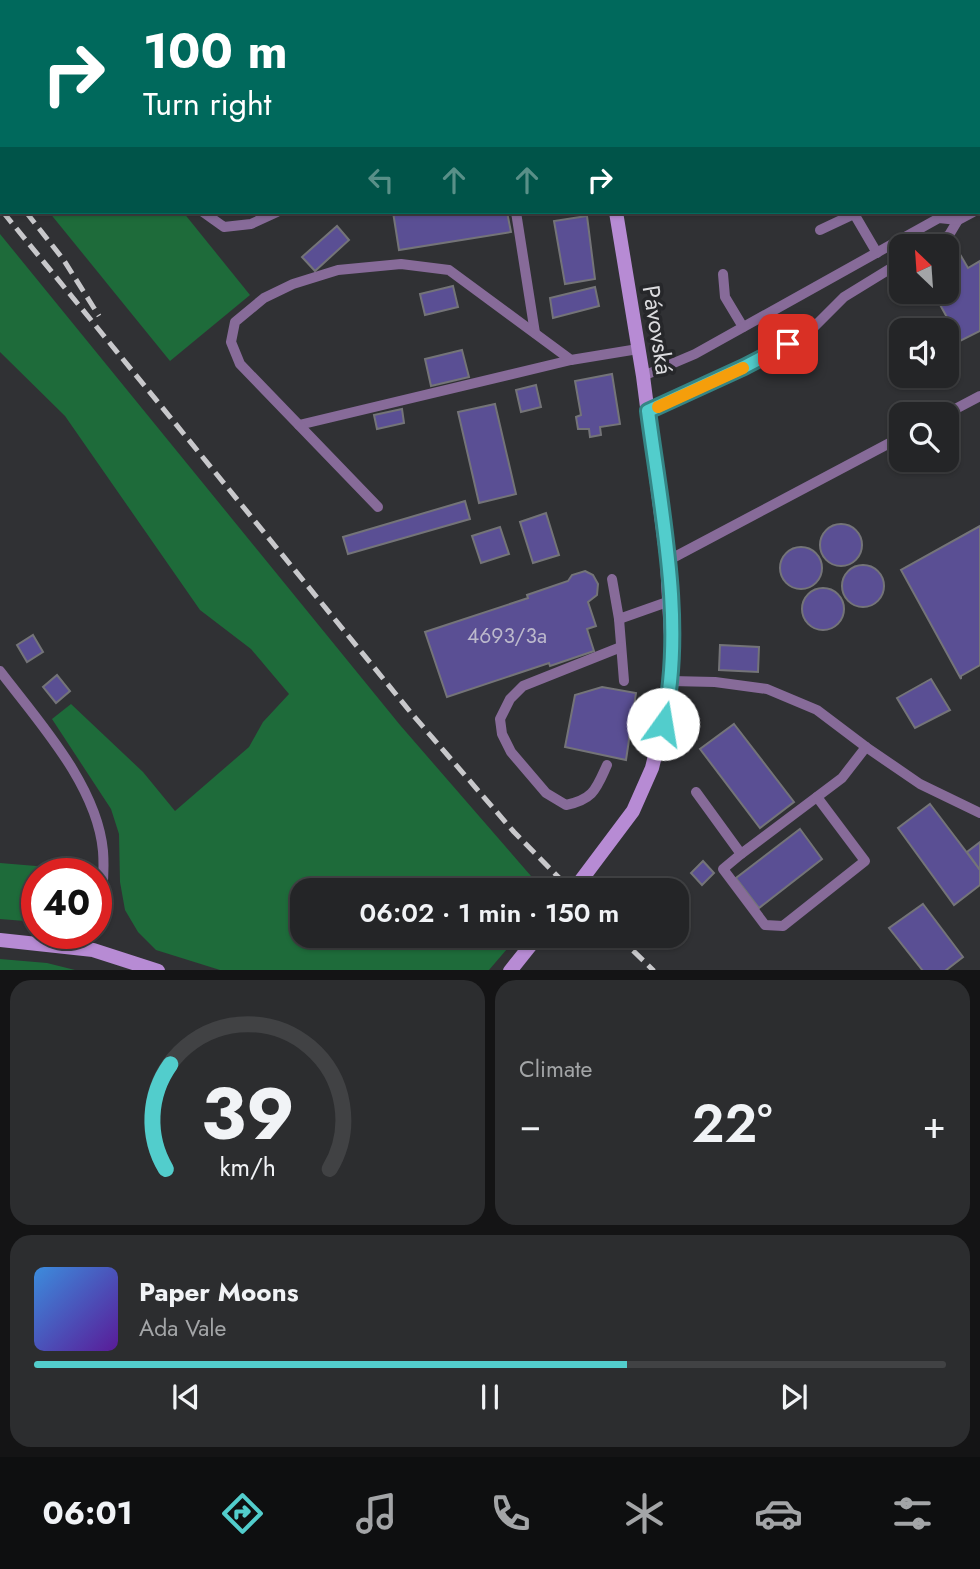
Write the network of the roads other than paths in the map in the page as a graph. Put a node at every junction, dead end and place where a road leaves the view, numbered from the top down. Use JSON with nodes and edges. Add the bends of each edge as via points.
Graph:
{"nodes":[{"id":1,"x":206,"y":214,"type":"edge"},
{"id":2,"x":273,"y":214,"type":"edge"},
{"id":3,"x":516,"y":214,"type":"edge"},
{"id":4,"x":616,"y":214,"type":"edge"},
{"id":5,"x":852,"y":214,"type":"edge"},
{"id":6,"x":855,"y":214,"type":"edge"},
{"id":7,"x":956,"y":216,"type":"edge"},
{"id":8,"x":820,"y":230,"type":"dead end"},
{"id":9,"x":949,"y":234,"type":"edge"},
{"id":10,"x":877,"y":253,"type":"junction"},
{"id":11,"x":889,"y":269,"type":"edge"},
{"id":12,"x":723,"y":274,"type":"dead end"},
{"id":13,"x":743,"y":327,"type":"junction"},
{"id":14,"x":535,"y":333,"type":"junction"},
{"id":15,"x":638,"y":349,"type":"junction"},
{"id":16,"x":571,"y":360,"type":"junction"},
{"id":17,"x":643,"y":376,"type":"junction"},
{"id":18,"x":980,"y":396,"type":"edge"},
{"id":19,"x":959,"y":407,"type":"edge"},
{"id":20,"x":648,"y":411,"type":"junction"},
{"id":21,"x":299,"y":425,"type":"junction"},
{"id":22,"x":889,"y":442,"type":"edge"},
{"id":23,"x":378,"y":508,"type":"dead end"},
{"id":24,"x":667,"y":561,"type":"junction"},
{"id":25,"x":612,"y":579,"type":"dead end"},
{"id":26,"x":670,"y":601,"type":"junction"},
{"id":27,"x":619,"y":619,"type":"junction"},
{"id":28,"x":621,"y":647,"type":"junction"},
{"id":29,"x":0,"y":671,"type":"edge"},
{"id":30,"x":624,"y":681,"type":"dead end"},
{"id":31,"x":671,"y":681,"type":"junction"},
{"id":32,"x":866,"y":747,"type":"junction"},
{"id":33,"x":607,"y":765,"type":"dead end"},
{"id":34,"x":696,"y":793,"type":"dead end"},
{"id":35,"x":817,"y":797,"type":"junction"},
{"id":36,"x":980,"y":813,"type":"edge"},
{"id":37,"x":741,"y":854,"type":"junction"},
{"id":38,"x":103,"y":858,"type":"edge"},
{"id":39,"x":583,"y":878,"type":"edge"},
{"id":40,"x":0,"y":940,"type":"edge"},
{"id":41,"x":530,"y":948,"type":"edge"},
{"id":42,"x":93,"y":950,"type":"joint"},
{"id":43,"x":155,"y":970,"type":"edge"},
{"id":44,"x":511,"y":970,"type":"edge"}],
"edges":[{"from":1,"to":2,"type":"lane","via":[[224,227],[251,225]]},
{"from":3,"to":14,"type":"lane"},
{"from":4,"to":15,"type":"street","name":"Pávovská"},
{"from":5,"to":8,"type":"lane"},
{"from":6,"to":10,"type":"lane"},
{"from":7,"to":9,"type":"lane"},
{"from":7,"to":10,"type":"lane","via":[[939,218]]},
{"from":10,"to":13,"type":"lane"},
{"from":11,"to":20,"type":"lane","via":[[844,297],[809,332]]},
{"from":12,"to":13,"type":"lane","via":[[725,298]]},
{"from":13,"to":17,"type":"lane"},
{"from":14,"to":16,"type":"lane"},
{"from":14,"to":21,"type":"lane","via":[[449,270],[401,264],[338,270],[293,284],[264,298],[234,321],[231,342],[240,364]]},
{"from":15,"to":16,"type":"lane"},
{"from":15,"to":17,"type":"street","name":"Pávovská"},
{"from":16,"to":21,"type":"lane"},
{"from":17,"to":20,"type":"street","name":"Pávovská"},
{"from":18,"to":19,"type":"lane"},
{"from":20,"to":24,"type":"street","name":"Pávovská"},
{"from":21,"to":23,"type":"lane"},
{"from":22,"to":24,"type":"lane"},
{"from":24,"to":26,"type":"street","name":"Pávovská"},
{"from":25,"to":27,"type":"lane"},
{"from":26,"to":27,"type":"lane"},
{"from":26,"to":31,"type":"street","name":"Pávovská"},
{"from":27,"to":28,"type":"lane"},
{"from":28,"to":30,"type":"lane"},
{"from":28,"to":33,"type":"lane","via":[[523,686],[500,719],[511,752],[547,793],[566,805],[593,794]]},
{"from":29,"to":38,"type":"lane","via":[[56,744],[81,786],[94,814]]},
{"from":31,"to":32,"type":"lane","via":[[767,689],[817,710]]},
{"from":31,"to":39,"type":"street","name":"Pávovská","via":[[652,768],[633,811]]},
{"from":32,"to":35,"type":"lane","via":[[842,778]]},
{"from":32,"to":36,"type":"lane","via":[[920,784]]},
{"from":34,"to":37,"type":"lane"},
{"from":35,"to":37,"type":"lane"},
{"from":35,"to":37,"type":"lane","via":[[865,860],[783,926],[765,925],[723,869]]},
{"from":40,"to":42,"type":"street"},
{"from":41,"to":44,"type":"street"},
{"from":42,"to":43,"type":"street"}]}
